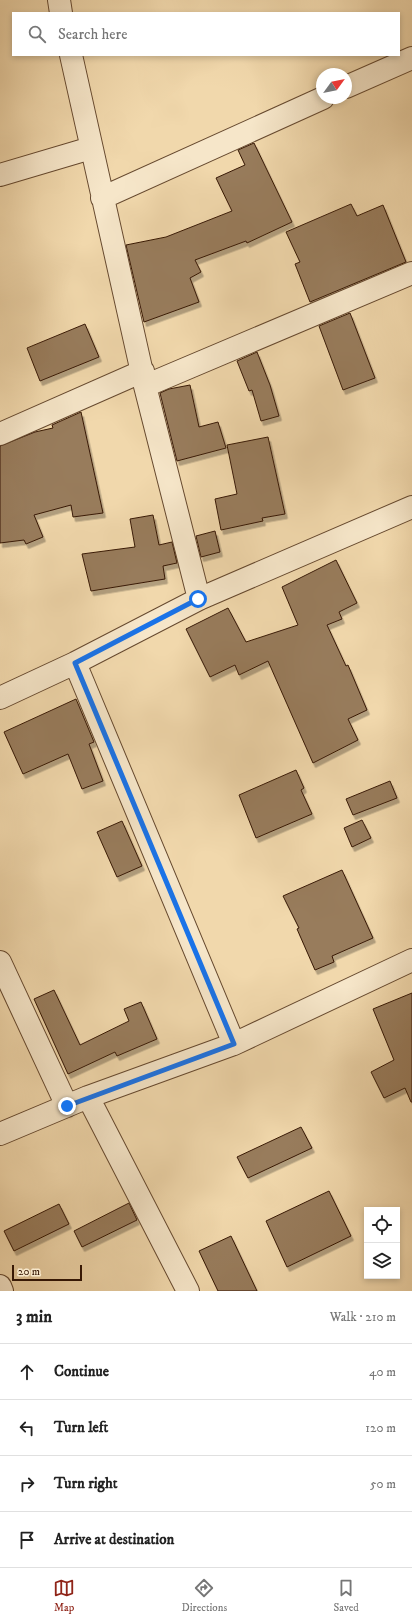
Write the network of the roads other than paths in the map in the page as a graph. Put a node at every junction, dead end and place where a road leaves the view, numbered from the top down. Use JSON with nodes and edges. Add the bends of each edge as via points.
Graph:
{"nodes":[{"id":1,"x":58,"y":0,"type":"edge"},
{"id":2,"x":61,"y":12,"type":"edge"},
{"id":3,"x":70,"y":56,"type":"edge"},
{"id":4,"x":412,"y":58,"type":"edge"},
{"id":5,"x":352,"y":84,"type":"edge"},
{"id":6,"x":316,"y":101,"type":"edge"},
{"id":7,"x":91,"y":148,"type":"junction"},
{"id":8,"x":0,"y":175,"type":"edge"},
{"id":9,"x":102,"y":198,"type":"junction"},
{"id":10,"x":412,"y":273,"type":"edge"},
{"id":11,"x":144,"y":378,"type":"junction"},
{"id":12,"x":0,"y":434,"type":"edge"},
{"id":13,"x":412,"y":507,"type":"edge"},
{"id":14,"x":198,"y":599,"type":"junction"},
{"id":15,"x":75,"y":663,"type":"junction"},
{"id":16,"x":0,"y":698,"type":"edge"},
{"id":17,"x":412,"y":960,"type":"edge"},
{"id":18,"x":0,"y":962,"type":"edge"},
{"id":19,"x":234,"y":1044,"type":"junction"},
{"id":20,"x":88,"y":1097,"type":"junction"},
{"id":21,"x":67,"y":1106,"type":"junction"},
{"id":22,"x":0,"y":1134,"type":"edge"},
{"id":23,"x":0,"y":1286,"type":"edge"},
{"id":24,"x":2,"y":1291,"type":"edge"},
{"id":25,"x":188,"y":1291,"type":"edge"}],
"edges":[{"from":1,"to":2,"type":"street"},
{"from":3,"to":7,"type":"street"},
{"from":4,"to":5,"type":"street"},
{"from":6,"to":9,"type":"street"},
{"from":7,"to":8,"type":"street"},
{"from":7,"to":9,"type":"street"},
{"from":9,"to":11,"type":"street"},
{"from":10,"to":11,"type":"street"},
{"from":11,"to":12,"type":"street"},
{"from":11,"to":14,"type":"street"},
{"from":13,"to":14,"type":"street"},
{"from":14,"to":15,"type":"street"},
{"from":15,"to":16,"type":"street"},
{"from":15,"to":19,"type":"street"},
{"from":17,"to":19,"type":"street"},
{"from":18,"to":21,"type":"street"},
{"from":19,"to":20,"type":"street"},
{"from":20,"to":21,"type":"street"},
{"from":20,"to":25,"type":"street"},
{"from":21,"to":22,"type":"street"},
{"from":23,"to":24,"type":"street"}]}
